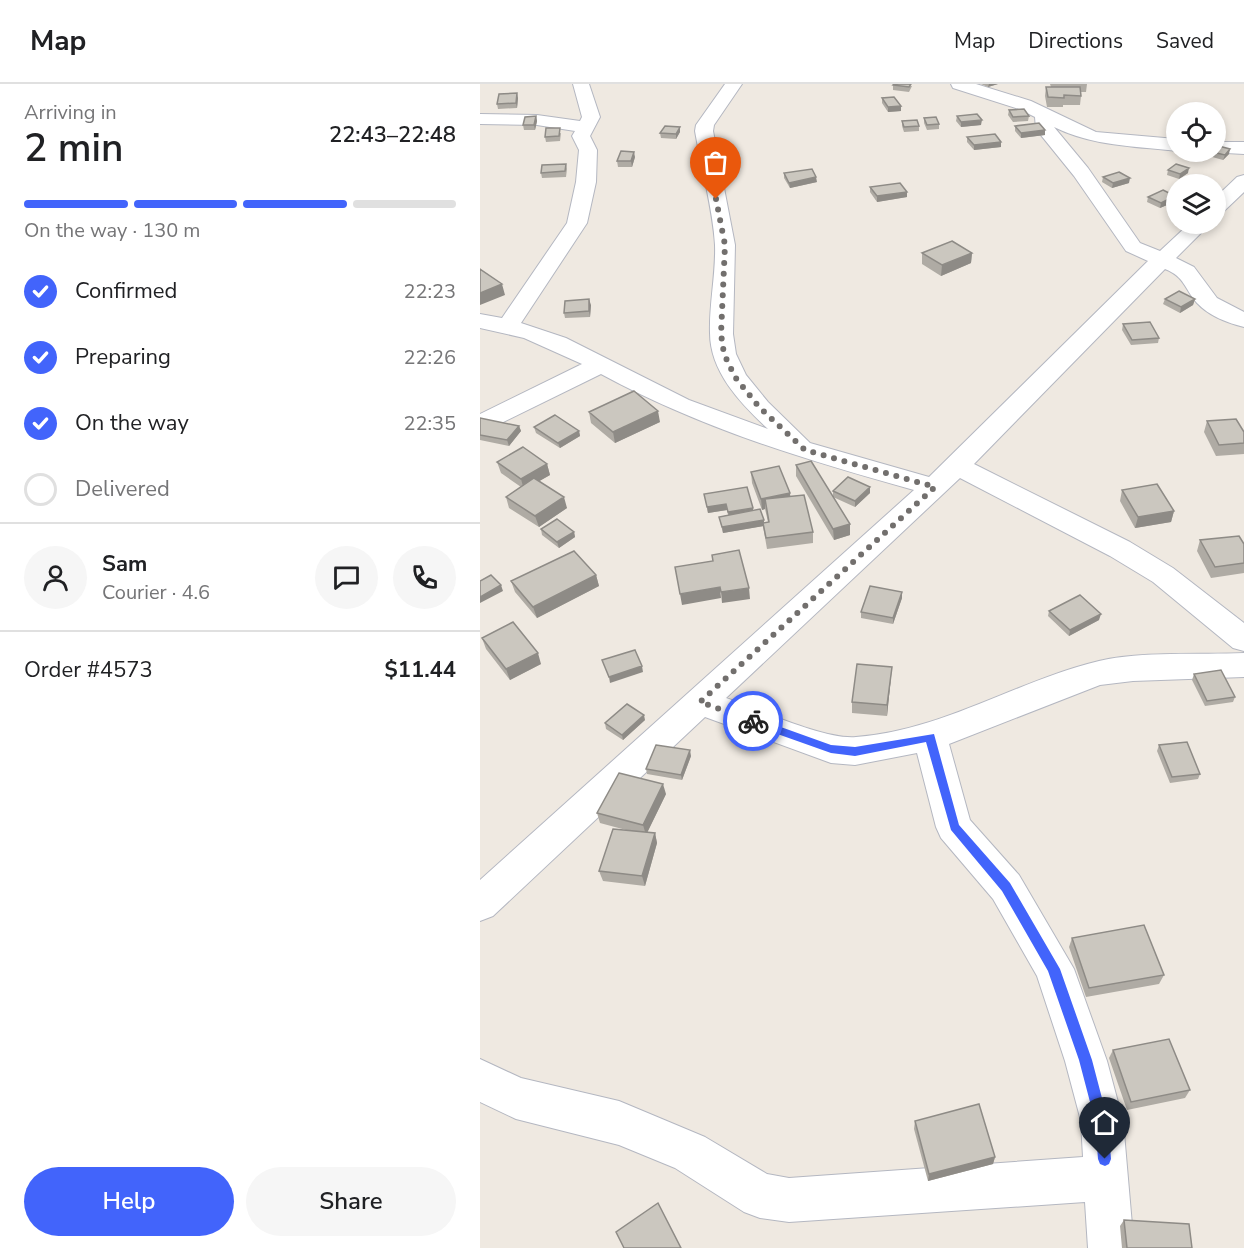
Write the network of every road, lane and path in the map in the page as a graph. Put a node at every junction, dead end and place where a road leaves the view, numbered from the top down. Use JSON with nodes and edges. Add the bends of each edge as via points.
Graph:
{"nodes":[{"id":1,"x":581,"y":84,"type":"edge"},
{"id":2,"x":734,"y":84,"type":"edge"},
{"id":3,"x":959,"y":84,"type":"edge"},
{"id":4,"x":1043,"y":114,"type":"junction"},
{"id":5,"x":480,"y":119,"type":"edge"},
{"id":6,"x":585,"y":127,"type":"junction"},
{"id":7,"x":1166,"y":144,"type":"edge"},
{"id":8,"x":1226,"y":148,"type":"edge"},
{"id":9,"x":1244,"y":148,"type":"edge"},
{"id":10,"x":1244,"y":181,"type":"edge"},
{"id":11,"x":1226,"y":198,"type":"edge"},
{"id":12,"x":1189,"y":234,"type":"edge"},
{"id":13,"x":1163,"y":259,"type":"junction"},
{"id":14,"x":1244,"y":320,"type":"edge"},
{"id":15,"x":480,"y":321,"type":"edge"},
{"id":16,"x":507,"y":327,"type":"junction"},
{"id":17,"x":600,"y":365,"type":"junction"},
{"id":18,"x":480,"y":424,"type":"edge"},
{"id":19,"x":805,"y":450,"type":"junction"},
{"id":20,"x":957,"y":466,"type":"junction"},
{"id":21,"x":935,"y":487,"type":"junction"},
{"id":22,"x":1244,"y":640,"type":"edge"},
{"id":23,"x":1244,"y":665,"type":"edge"},
{"id":24,"x":700,"y":702,"type":"junction"},
{"id":25,"x":930,"y":737,"type":"junction"},
{"id":26,"x":480,"y":904,"type":"edge"},
{"id":27,"x":480,"y":1080,"type":"edge"},
{"id":28,"x":1106,"y":1178,"type":"junction"},
{"id":29,"x":1111,"y":1248,"type":"edge"}],
"edges":[{"from":1,"to":6,"type":"street","via":[[591,117]]},
{"from":2,"to":19,"type":"street","via":[[704,131],[725,245],[721,334],[724,354],[735,377],[759,407]]},
{"from":3,"to":4,"type":"street"},
{"from":4,"to":7,"type":"street","via":[[1094,137]]},
{"from":4,"to":13,"type":"street","via":[[1045,129],[1081,172],[1133,247]]},
{"from":5,"to":6,"type":"street","via":[[537,120]]},
{"from":6,"to":16,"type":"street","via":[[581,136],[588,150],[586,182],[577,223]]},
{"from":8,"to":9,"type":"street"},
{"from":10,"to":11,"type":"street"},
{"from":12,"to":13,"type":"street"},
{"from":13,"to":14,"type":"street","via":[[1189,272],[1213,306]]},
{"from":13,"to":20,"type":"street"},
{"from":15,"to":16,"type":"street"},
{"from":16,"to":17,"type":"street","via":[[532,333]]},
{"from":17,"to":18,"type":"street"},
{"from":17,"to":19,"type":"street","via":[[679,404]]},
{"from":19,"to":21,"type":"street"},
{"from":20,"to":21,"type":"street"},
{"from":20,"to":22,"type":"street","via":[[1155,570]]},
{"from":21,"to":24,"type":"street"},
{"from":23,"to":25,"type":"street","via":[[1101,673],[1070,681]]},
{"from":24,"to":25,"type":"street","via":[[831,749],[855,751]]},
{"from":24,"to":26,"type":"street"},
{"from":25,"to":28,"type":"street","via":[[954,827],[1006,887],[1054,969],[1086,1060],[1102,1121]]},
{"from":27,"to":28,"type":"street","via":[[516,1098],[619,1123],[690,1152],[760,1196],[789,1200]]},
{"from":28,"to":29,"type":"street"}]}
